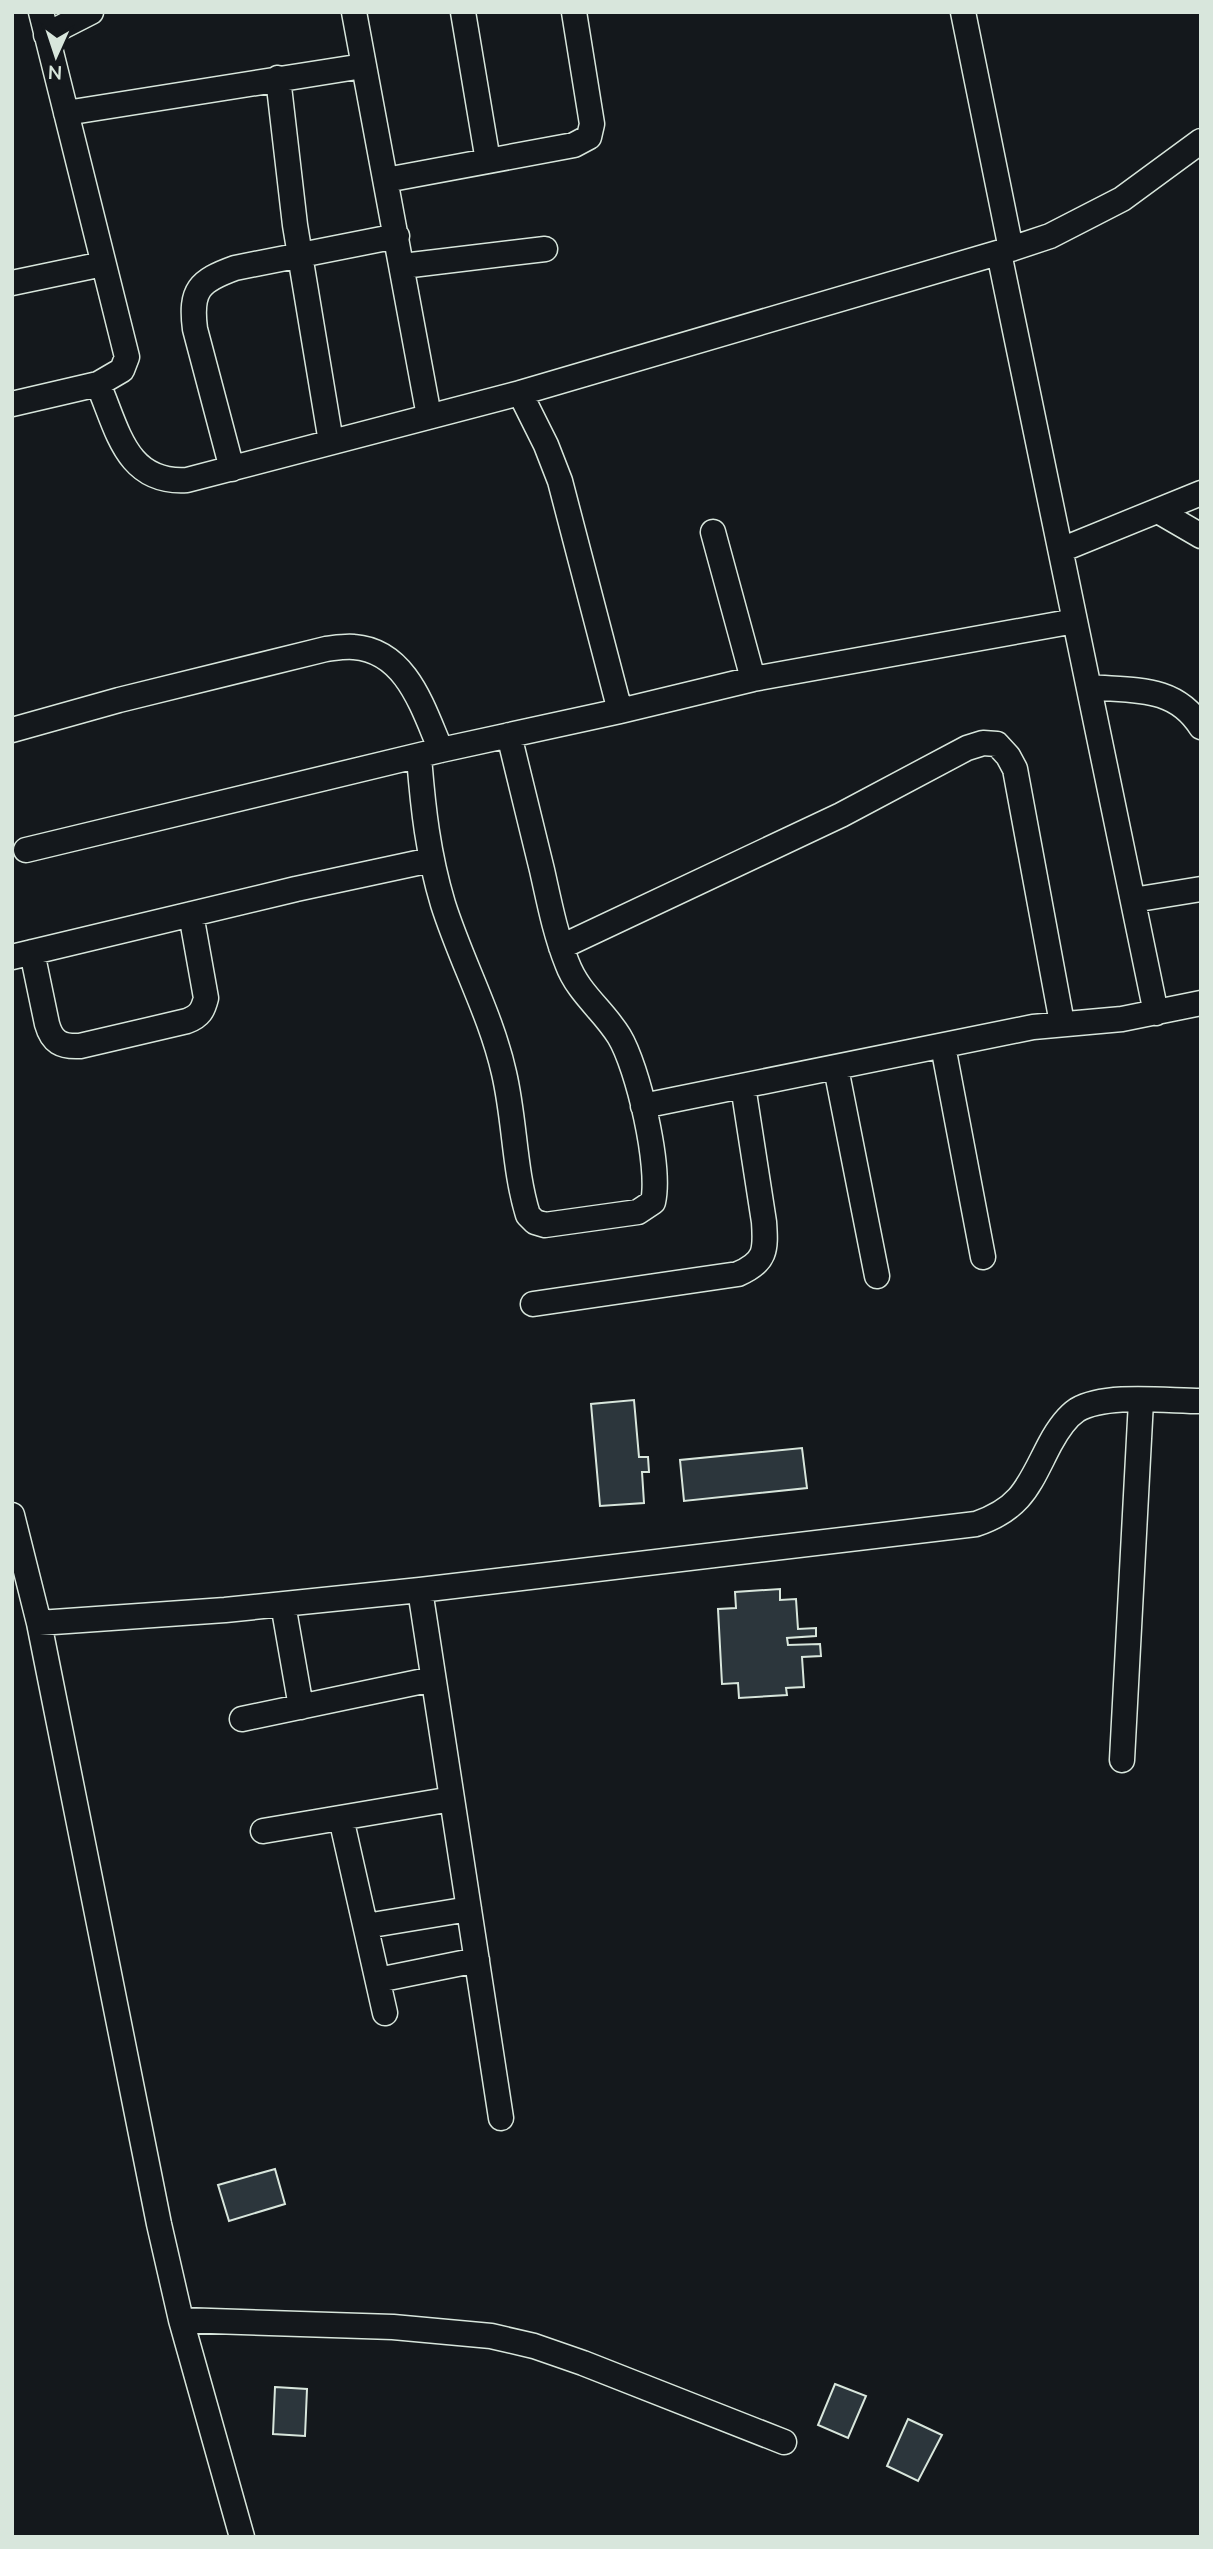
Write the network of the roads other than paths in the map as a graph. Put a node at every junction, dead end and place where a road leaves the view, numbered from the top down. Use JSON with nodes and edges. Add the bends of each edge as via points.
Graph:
{"nodes":[{"id":1,"x":91,"y":12,"type":"edge"},
{"id":2,"x":354,"y":12,"type":"edge"},
{"id":3,"x":463,"y":12,"type":"edge"},
{"id":4,"x":574,"y":12,"type":"edge"},
{"id":5,"x":964,"y":12,"type":"edge"},
{"id":6,"x":44,"y":24,"type":"edge"},
{"id":7,"x":363,"y":66,"type":"junction"},
{"id":8,"x":278,"y":78,"type":"junction"},
{"id":9,"x":66,"y":113,"type":"junction"},
{"id":10,"x":1201,"y":141,"type":"edge"},
{"id":11,"x":488,"y":161,"type":"junction"},
{"id":12,"x":386,"y":180,"type":"junction"},
{"id":13,"x":397,"y":236,"type":"junction"},
{"id":14,"x":545,"y":249,"type":"dead end"},
{"id":15,"x":1005,"y":251,"type":"junction"},
{"id":16,"x":300,"y":254,"type":"junction"},
{"id":17,"x":103,"y":264,"type":"junction"},
{"id":18,"x":403,"y":266,"type":"junction"},
{"id":19,"x":12,"y":283,"type":"edge"},
{"id":20,"x":98,"y":384,"type":"junction"},
{"id":21,"x":520,"y":393,"type":"junction"},
{"id":22,"x":12,"y":404,"type":"edge"},
{"id":23,"x":429,"y":416,"type":"junction"},
{"id":24,"x":331,"y":442,"type":"junction"},
{"id":25,"x":232,"y":469,"type":"junction"},
{"id":26,"x":1201,"y":493,"type":"edge"},
{"id":27,"x":1158,"y":511,"type":"junction"},
{"id":28,"x":713,"y":532,"type":"dead end"},
{"id":29,"x":1201,"y":536,"type":"edge"},
{"id":30,"x":1060,"y":550,"type":"junction"},
{"id":31,"x":1075,"y":621,"type":"junction"},
{"id":32,"x":753,"y":679,"type":"junction"},
{"id":33,"x":1089,"y":687,"type":"junction"},
{"id":34,"x":620,"y":711,"type":"junction"},
{"id":35,"x":1201,"y":727,"type":"edge"},
{"id":36,"x":12,"y":730,"type":"edge"},
{"id":37,"x":509,"y":735,"type":"junction"},
{"id":38,"x":430,"y":754,"type":"junction"},
{"id":39,"x":26,"y":850,"type":"dead end"},
{"id":40,"x":431,"y":860,"type":"junction"},
{"id":41,"x":1201,"y":889,"type":"edge"},
{"id":42,"x":1133,"y":900,"type":"junction"},
{"id":43,"x":191,"y":914,"type":"junction"},
{"id":44,"x":561,"y":947,"type":"junction"},
{"id":45,"x":22,"y":954,"type":"edge"},
{"id":46,"x":1201,"y":1003,"type":"edge"},
{"id":47,"x":1156,"y":1013,"type":"junction"},
{"id":48,"x":1062,"y":1023,"type":"junction"},
{"id":49,"x":943,"y":1046,"type":"junction"},
{"id":50,"x":836,"y":1068,"type":"junction"},
{"id":51,"x":743,"y":1086,"type":"junction"},
{"id":52,"x":643,"y":1106,"type":"junction"},
{"id":53,"x":983,"y":1257,"type":"dead end"},
{"id":54,"x":877,"y":1276,"type":"dead end"},
{"id":55,"x":533,"y":1304,"type":"dead end"},
{"id":56,"x":1141,"y":1401,"type":"junction"},
{"id":57,"x":1201,"y":1401,"type":"edge"},
{"id":58,"x":12,"y":1515,"type":"edge"},
{"id":59,"x":420,"y":1590,"type":"junction"},
{"id":60,"x":283,"y":1604,"type":"junction"},
{"id":61,"x":38,"y":1623,"type":"junction"},
{"id":62,"x":433,"y":1679,"type":"junction"},
{"id":63,"x":301,"y":1707,"type":"junction"},
{"id":64,"x":242,"y":1719,"type":"dead end"},
{"id":65,"x":1122,"y":1760,"type":"dead end"},
{"id":66,"x":452,"y":1799,"type":"junction"},
{"id":67,"x":341,"y":1818,"type":"junction"},
{"id":68,"x":263,"y":1831,"type":"dead end"},
{"id":69,"x":469,"y":1909,"type":"junction"},
{"id":70,"x":366,"y":1926,"type":"junction"},
{"id":71,"x":477,"y":1960,"type":"junction"},
{"id":72,"x":378,"y":1980,"type":"junction"},
{"id":73,"x":385,"y":2013,"type":"dead end"},
{"id":74,"x":501,"y":2118,"type":"dead end"},
{"id":75,"x":181,"y":2320,"type":"junction"},
{"id":76,"x":784,"y":2442,"type":"dead end"},
{"id":77,"x":242,"y":2537,"type":"edge"}],
"edges":[{"from":1,"to":6,"type":"street"},
{"from":2,"to":7,"type":"street"},
{"from":3,"to":11,"type":"street"},
{"from":4,"to":11,"type":"street","via":[[592,124],[589,137],[574,145]]},
{"from":5,"to":15,"type":"street"},
{"from":6,"to":9,"type":"street"},
{"from":7,"to":8,"type":"street"},
{"from":7,"to":12,"type":"street"},
{"from":8,"to":9,"type":"street"},
{"from":8,"to":16,"type":"street"},
{"from":9,"to":17,"type":"street"},
{"from":10,"to":15,"type":"street","via":[[1122,199],[1050,236]]},
{"from":11,"to":12,"type":"street"},
{"from":12,"to":13,"type":"street"},
{"from":13,"to":16,"type":"street"},
{"from":13,"to":18,"type":"street"},
{"from":14,"to":18,"type":"street"},
{"from":15,"to":21,"type":"street"},
{"from":15,"to":30,"type":"street"},
{"from":16,"to":24,"type":"street"},
{"from":16,"to":25,"type":"street","via":[[235,268],[212,276],[197,289],[192,309],[195,329]]},
{"from":17,"to":19,"type":"street"},
{"from":17,"to":20,"type":"street","via":[[127,357],[122,370]]},
{"from":18,"to":23,"type":"street"},
{"from":20,"to":22,"type":"street"},
{"from":20,"to":25,"type":"street","via":[[125,447],[149,475],[168,482]]},
{"from":21,"to":23,"type":"street"},
{"from":21,"to":34,"type":"street","via":[[560,481]]},
{"from":23,"to":24,"type":"street"},
{"from":24,"to":25,"type":"street"},
{"from":26,"to":27,"type":"street"},
{"from":27,"to":29,"type":"street"},
{"from":27,"to":30,"type":"street"},
{"from":28,"to":32,"type":"street"},
{"from":30,"to":31,"type":"street"},
{"from":31,"to":32,"type":"street"},
{"from":31,"to":33,"type":"street"},
{"from":32,"to":34,"type":"street"},
{"from":33,"to":35,"type":"street","via":[[1172,698],[1191,711]]},
{"from":33,"to":42,"type":"street"},
{"from":34,"to":37,"type":"street"},
{"from":36,"to":38,"type":"street","via":[[119,699],[326,649],[354,647],[378,652],[401,670],[416,694]]},
{"from":37,"to":38,"type":"street"},
{"from":37,"to":44,"type":"street"},
{"from":38,"to":39,"type":"street"},
{"from":38,"to":40,"type":"street","via":[[425,831]]},
{"from":40,"to":43,"type":"street"},
{"from":40,"to":52,"type":"street","via":[[443,905],[492,1030],[504,1073],[525,1204],[535,1222],[558,1225],[638,1212],[653,1202],[655,1181]]},
{"from":41,"to":42,"type":"street"},
{"from":42,"to":47,"type":"street"},
{"from":43,"to":45,"type":"street"},
{"from":43,"to":45,"type":"street","via":[[206,998],[204,1009],[187,1021],[80,1046],[57,1043],[50,1035]]},
{"from":44,"to":48,"type":"street","via":[[841,815],[967,748],[997,744],[1015,769]]},
{"from":44,"to":52,"type":"street","via":[[576,984],[626,1049]]},
{"from":46,"to":47,"type":"street"},
{"from":47,"to":48,"type":"street"},
{"from":48,"to":49,"type":"street"},
{"from":49,"to":50,"type":"street"},
{"from":49,"to":53,"type":"street"},
{"from":50,"to":51,"type":"street"},
{"from":50,"to":54,"type":"street"},
{"from":51,"to":52,"type":"street"},
{"from":51,"to":55,"type":"street","via":[[764,1222],[762,1257],[738,1274]]},
{"from":56,"to":57,"type":"street"},
{"from":56,"to":59,"type":"street","via":[[1094,1404],[1077,1410],[1062,1423],[1029,1486],[1014,1504],[997,1517],[976,1524]]},
{"from":56,"to":65,"type":"street"},
{"from":58,"to":61,"type":"street"},
{"from":59,"to":60,"type":"street"},
{"from":59,"to":62,"type":"street"},
{"from":60,"to":61,"type":"street"},
{"from":60,"to":63,"type":"street"},
{"from":61,"to":75,"type":"street"},
{"from":62,"to":63,"type":"street"},
{"from":62,"to":66,"type":"street"},
{"from":63,"to":64,"type":"street"},
{"from":66,"to":67,"type":"street"},
{"from":66,"to":69,"type":"street"},
{"from":67,"to":68,"type":"street"},
{"from":67,"to":70,"type":"street"},
{"from":69,"to":70,"type":"street"},
{"from":69,"to":71,"type":"street"},
{"from":70,"to":72,"type":"street"},
{"from":71,"to":72,"type":"street"},
{"from":71,"to":74,"type":"street"},
{"from":72,"to":73,"type":"street"},
{"from":75,"to":76,"type":"street","via":[[393,2327],[491,2336],[583,2363]]},
{"from":75,"to":77,"type":"street"}]}
